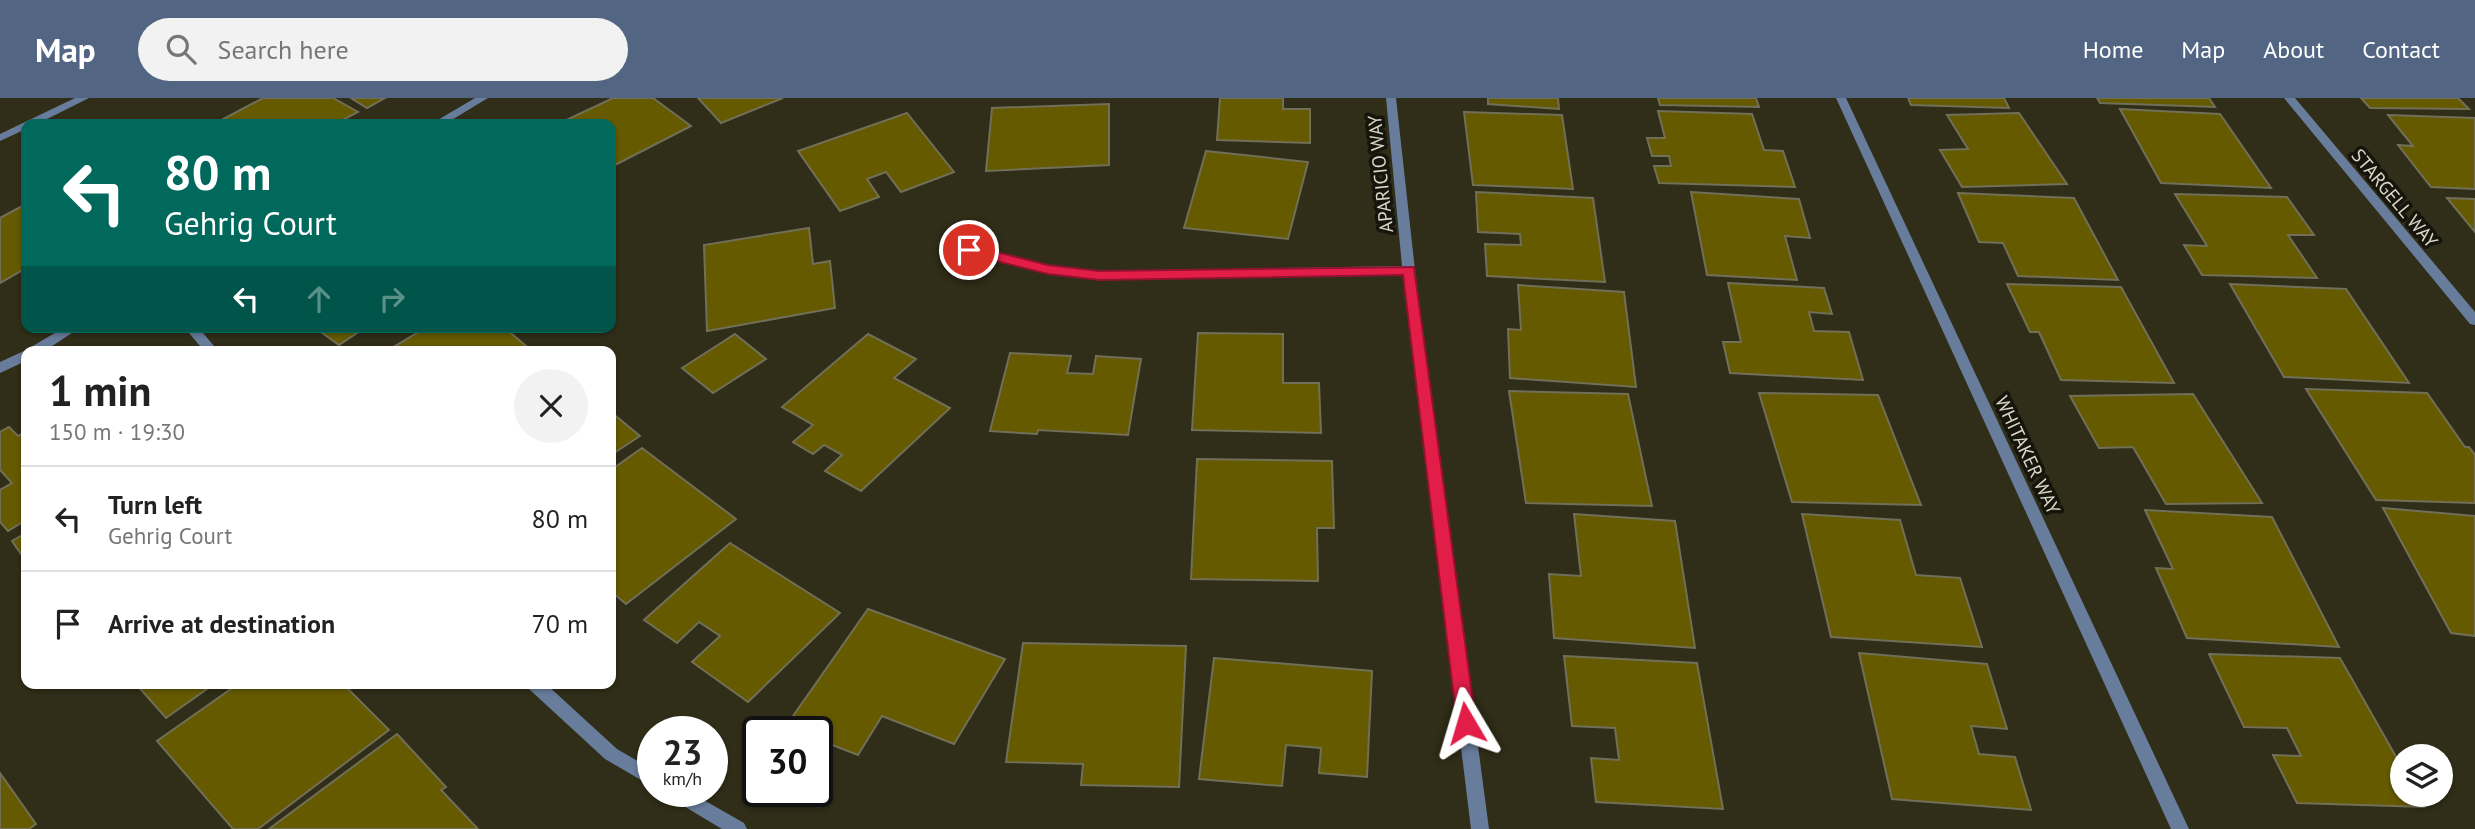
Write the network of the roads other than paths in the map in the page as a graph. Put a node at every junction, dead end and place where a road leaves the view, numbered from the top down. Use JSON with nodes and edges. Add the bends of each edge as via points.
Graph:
{"nodes":[{"id":1,"x":84,"y":98,"type":"edge"},
{"id":2,"x":483,"y":98,"type":"edge"},
{"id":3,"x":1391,"y":98,"type":"edge"},
{"id":4,"x":1841,"y":98,"type":"edge"},
{"id":5,"x":2289,"y":98,"type":"edge"},
{"id":6,"x":40,"y":119,"type":"edge"},
{"id":7,"x":446,"y":119,"type":"edge"},
{"id":8,"x":21,"y":128,"type":"edge"},
{"id":9,"x":0,"y":138,"type":"edge"},
{"id":10,"x":969,"y":250,"type":"dead end"},
{"id":11,"x":1409,"y":270,"type":"junction"},
{"id":12,"x":2475,"y":321,"type":"edge"},
{"id":13,"x":65,"y":333,"type":"edge"},
{"id":14,"x":196,"y":333,"type":"edge"},
{"id":15,"x":42,"y":346,"type":"edge"},
{"id":16,"x":207,"y":346,"type":"edge"},
{"id":17,"x":21,"y":358,"type":"edge"},
{"id":18,"x":0,"y":368,"type":"edge"},
{"id":19,"x":540,"y":689,"type":"edge"},
{"id":20,"x":637,"y":769,"type":"edge"},
{"id":21,"x":700,"y":807,"type":"edge"},
{"id":22,"x":738,"y":829,"type":"edge"},
{"id":23,"x":1480,"y":829,"type":"edge"},
{"id":24,"x":2180,"y":829,"type":"edge"}],
"edges":[{"from":1,"to":6,"type":"street"},
{"from":2,"to":7,"type":"street"},
{"from":3,"to":11,"type":"street","name":"APARICIO WAY"},
{"from":4,"to":24,"type":"street","name":"WHITAKER WAY"},
{"from":5,"to":12,"type":"street","name":"STARGELL WAY"},
{"from":8,"to":9,"type":"street"},
{"from":10,"to":11,"type":"street","via":[[1048,270],[1099,275]]},
{"from":11,"to":23,"type":"street","name":"APARICIO WAY"},
{"from":13,"to":15,"type":"street"},
{"from":14,"to":16,"type":"street"},
{"from":17,"to":18,"type":"street"},
{"from":19,"to":20,"type":"street","via":[[611,754]]},
{"from":21,"to":22,"type":"street"}]}
